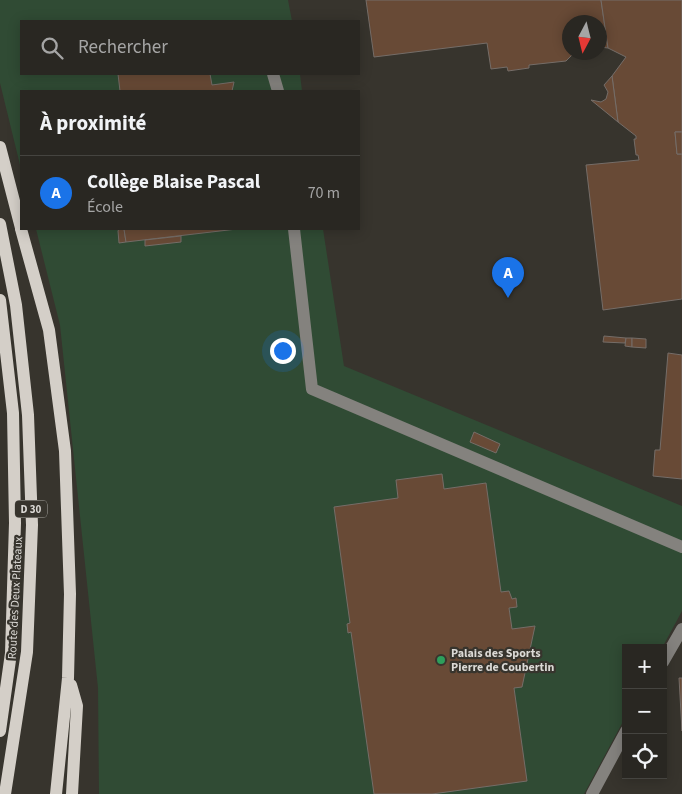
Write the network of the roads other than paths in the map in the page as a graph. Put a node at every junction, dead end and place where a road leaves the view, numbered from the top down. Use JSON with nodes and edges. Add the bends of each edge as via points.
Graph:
{"nodes":[{"id":1,"x":273,"y":75,"type":"edge"},
{"id":2,"x":278,"y":90,"type":"edge"},
{"id":3,"x":0,"y":147,"type":"edge"},
{"id":4,"x":0,"y":224,"type":"edge"},
{"id":5,"x":20,"y":224,"type":"edge"},
{"id":6,"x":22,"y":230,"type":"edge"},
{"id":7,"x":294,"y":230,"type":"edge"},
{"id":8,"x":0,"y":300,"type":"edge"},
{"id":9,"x":682,"y":547,"type":"edge"},
{"id":10,"x":682,"y":629,"type":"edge"},
{"id":11,"x":667,"y":655,"type":"edge"},
{"id":12,"x":68,"y":678,"type":"junction"},
{"id":13,"x":0,"y":731,"type":"edge"},
{"id":14,"x":624,"y":734,"type":"edge"},
{"id":15,"x":5,"y":794,"type":"edge"},
{"id":16,"x":56,"y":794,"type":"edge"},
{"id":17,"x":72,"y":794,"type":"edge"},
{"id":18,"x":592,"y":794,"type":"edge"}],
"edges":[{"from":1,"to":2,"type":"street"},
{"from":3,"to":5,"type":"main road"},
{"from":4,"to":15,"type":"main road","name":"Route des Deux Plateaux","number":"D 30","via":[[16,305],[28,415],[32,525],[28,652]]},
{"from":6,"to":12,"type":"main road","via":[[49,330],[66,451],[70,594]]},
{"from":7,"to":9,"type":"street","via":[[312,389]]},
{"from":8,"to":13,"type":"main road","name":"Route des Deux Plateaux","number":"D 30","via":[[12,413],[15,523],[11,653]]},
{"from":10,"to":11,"type":"street"},
{"from":12,"to":16,"type":"main road"},
{"from":12,"to":17,"type":"main road","via":[[77,706]]},
{"from":14,"to":18,"type":"street"}]}
